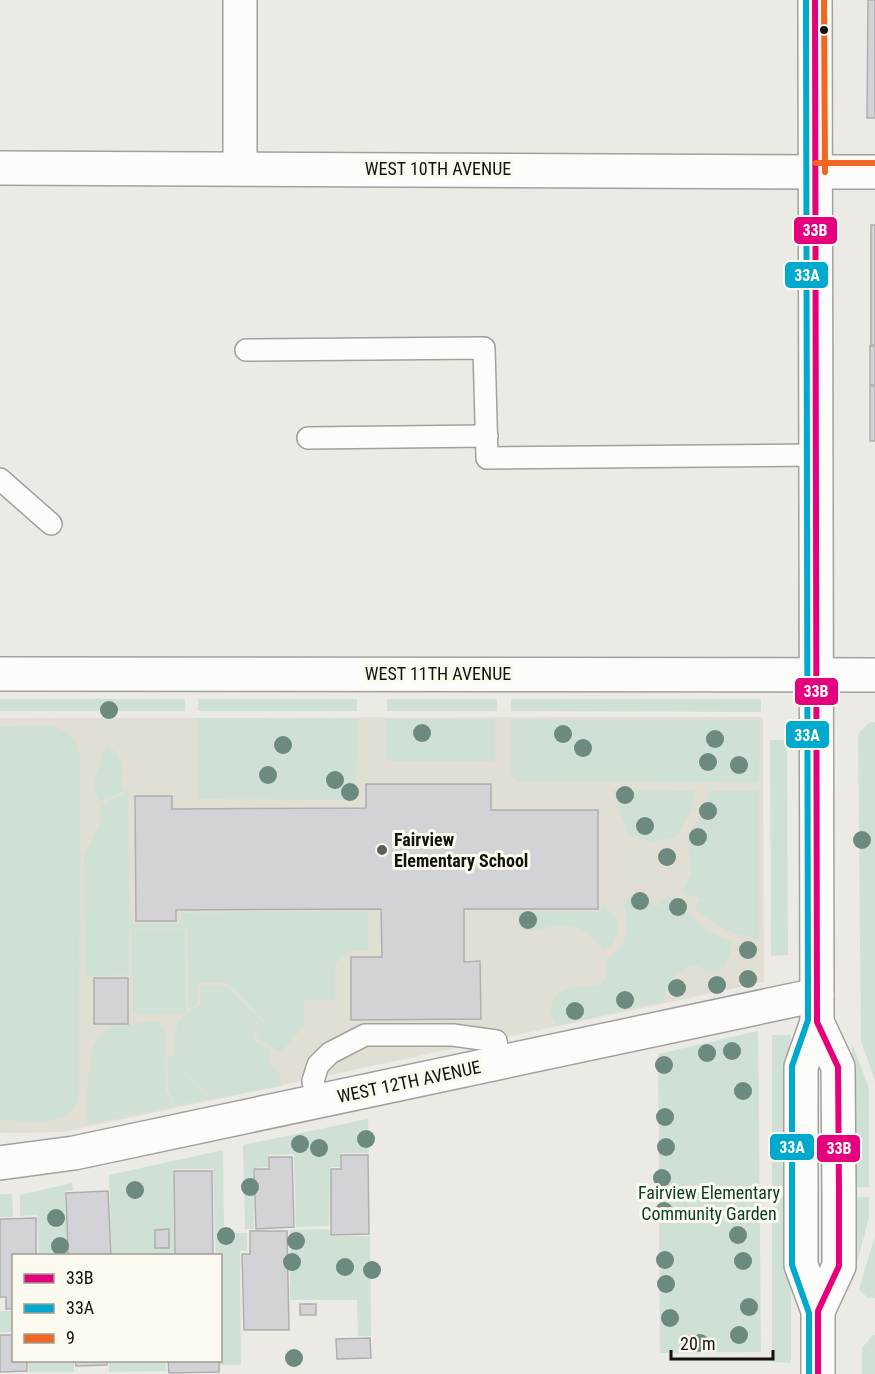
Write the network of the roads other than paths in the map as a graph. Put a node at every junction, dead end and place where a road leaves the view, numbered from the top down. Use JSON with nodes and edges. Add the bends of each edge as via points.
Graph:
{"nodes":[{"id":1,"x":240,"y":0,"type":"edge"},
{"id":2,"x":815,"y":0,"type":"edge"},
{"id":3,"x":0,"y":168,"type":"edge"},
{"id":4,"x":240,"y":168,"type":"junction"},
{"id":5,"x":816,"y":172,"type":"junction"},
{"id":6,"x":875,"y":172,"type":"edge"},
{"id":7,"x":246,"y":350,"type":"dead end"},
{"id":8,"x":487,"y":436,"type":"junction"},
{"id":9,"x":308,"y":438,"type":"dead end"},
{"id":10,"x":817,"y":455,"type":"junction"},
{"id":11,"x":5,"y":488,"type":"edge"},
{"id":12,"x":51,"y":525,"type":"dead end"},
{"id":13,"x":0,"y":674,"type":"edge"},
{"id":14,"x":817,"y":675,"type":"junction"},
{"id":15,"x":875,"y":675,"type":"edge"},
{"id":16,"x":817,"y":1008,"type":"junction"},
{"id":17,"x":500,"y":1062,"type":"junction"},
{"id":18,"x":317,"y":1101,"type":"junction"},
{"id":19,"x":0,"y":1163,"type":"edge"},
{"id":20,"x":818,"y":1374,"type":"edge"}],
"edges":[{"from":1,"to":4,"type":"street"},
{"from":2,"to":5,"type":"street"},
{"from":3,"to":4,"type":"street","name":"WEST 10TH AVENUE"},
{"from":4,"to":5,"type":"street","name":"WEST 10TH AVENUE"},
{"from":5,"to":6,"type":"street","name":"WEST 10TH AVENUE"},
{"from":5,"to":10,"type":"street"},
{"from":7,"to":8,"type":"lane","via":[[484,348]]},
{"from":8,"to":9,"type":"lane"},
{"from":8,"to":10,"type":"lane","via":[[487,458]]},
{"from":10,"to":14,"type":"street"},
{"from":11,"to":12,"type":"lane"},
{"from":13,"to":14,"type":"street","name":"WEST 11TH AVENUE"},
{"from":14,"to":15,"type":"street","name":"WEST 11TH AVENUE"},
{"from":14,"to":16,"type":"street"},
{"from":16,"to":17,"type":"street","name":"WEST 12TH AVENUE"},
{"from":16,"to":20,"type":"street","via":[[801,1067],[801,1265],[818,1311]]},
{"from":17,"to":18,"type":"street","name":"WEST 12TH AVENUE"},
{"from":17,"to":18,"type":"lane","via":[[496,1041],[453,1035],[365,1035],[330,1053],[318,1065],[313,1081]]},
{"from":18,"to":19,"type":"street","name":"WEST 12TH AVENUE","via":[[74,1153]]}]}
